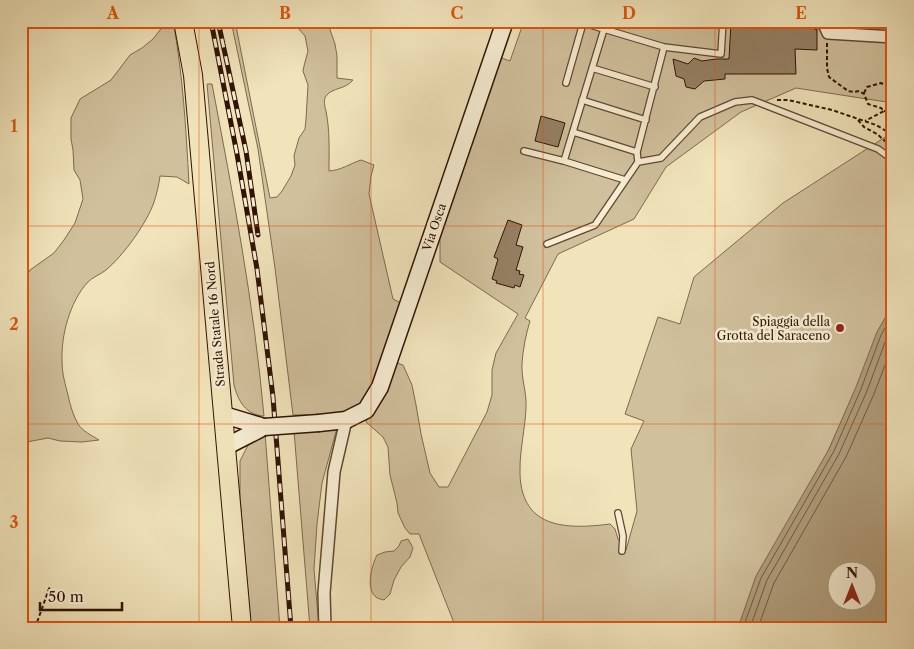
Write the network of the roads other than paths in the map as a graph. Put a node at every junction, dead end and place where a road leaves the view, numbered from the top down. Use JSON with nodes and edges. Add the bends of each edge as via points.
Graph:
{"nodes":[{"id":1,"x":183,"y":21,"type":"edge"},
{"id":2,"x":505,"y":21,"type":"edge"},
{"id":3,"x":723,"y":21,"type":"edge"},
{"id":4,"x":815,"y":21,"type":"edge"},
{"id":5,"x":580,"y":22,"type":"edge"},
{"id":6,"x":600,"y":26,"type":"edge"},
{"id":7,"x":890,"y":36,"type":"edge"},
{"id":8,"x":664,"y":47,"type":"junction"},
{"id":9,"x":592,"y":68,"type":"junction"},
{"id":10,"x":566,"y":83,"type":"dead end"},
{"id":11,"x":655,"y":87,"type":"junction"},
{"id":12,"x":582,"y":100,"type":"junction"},
{"id":13,"x":646,"y":120,"type":"junction"},
{"id":14,"x":573,"y":132,"type":"junction"},
{"id":15,"x":524,"y":151,"type":"dead end"},
{"id":16,"x":637,"y":152,"type":"junction"},
{"id":17,"x":893,"y":160,"type":"edge"},
{"id":18,"x":564,"y":161,"type":"junction"},
{"id":19,"x":638,"y":162,"type":"junction"},
{"id":20,"x":625,"y":180,"type":"junction"},
{"id":21,"x":547,"y":244,"type":"dead end"},
{"id":22,"x":224,"y":415,"type":"junction"},
{"id":23,"x":346,"y":420,"type":"junction"},
{"id":24,"x":264,"y":427,"type":"junction"},
{"id":25,"x":227,"y":446,"type":"junction"},
{"id":26,"x":618,"y":513,"type":"dead end"},
{"id":27,"x":622,"y":551,"type":"dead end"},
{"id":28,"x":242,"y":628,"type":"edge"},
{"id":29,"x":325,"y":628,"type":"edge"}],
"edges":[{"from":1,"to":22,"type":"main road","name":"Strada Statale 16 Nord","via":[[193,75]]},
{"from":2,"to":23,"type":"street","name":"Via Osca","via":[[380,387],[366,410]]},
{"from":3,"to":8,"type":"lane","via":[[721,54]]},
{"from":4,"to":7,"type":"street","via":[[824,24],[828,33]]},
{"from":5,"to":6,"type":"lane"},
{"from":5,"to":10,"type":"lane"},
{"from":6,"to":8,"type":"lane"},
{"from":6,"to":9,"type":"lane"},
{"from":8,"to":11,"type":"lane"},
{"from":9,"to":11,"type":"lane"},
{"from":9,"to":12,"type":"lane"},
{"from":11,"to":13,"type":"lane"},
{"from":12,"to":13,"type":"lane"},
{"from":12,"to":14,"type":"lane"},
{"from":13,"to":16,"type":"lane"},
{"from":14,"to":16,"type":"lane"},
{"from":14,"to":18,"type":"lane"},
{"from":15,"to":18,"type":"lane"},
{"from":16,"to":19,"type":"lane"},
{"from":17,"to":19,"type":"lane","via":[[878,149],[752,100],[735,102],[700,117],[661,158]]},
{"from":18,"to":20,"type":"lane"},
{"from":19,"to":20,"type":"lane"},
{"from":20,"to":21,"type":"lane","via":[[595,225]]},
{"from":22,"to":24,"type":"street"},
{"from":22,"to":25,"type":"main road","name":"Strada Statale 16 Nord"},
{"from":23,"to":24,"type":"street","name":"Via Osca","bridge":true},
{"from":23,"to":29,"type":"street","via":[[334,472],[324,593]]},
{"from":24,"to":25,"type":"street"},
{"from":25,"to":28,"type":"main road","name":"Strada Statale 16 Nord"},
{"from":26,"to":27,"type":"lane","via":[[623,536]]}]}
